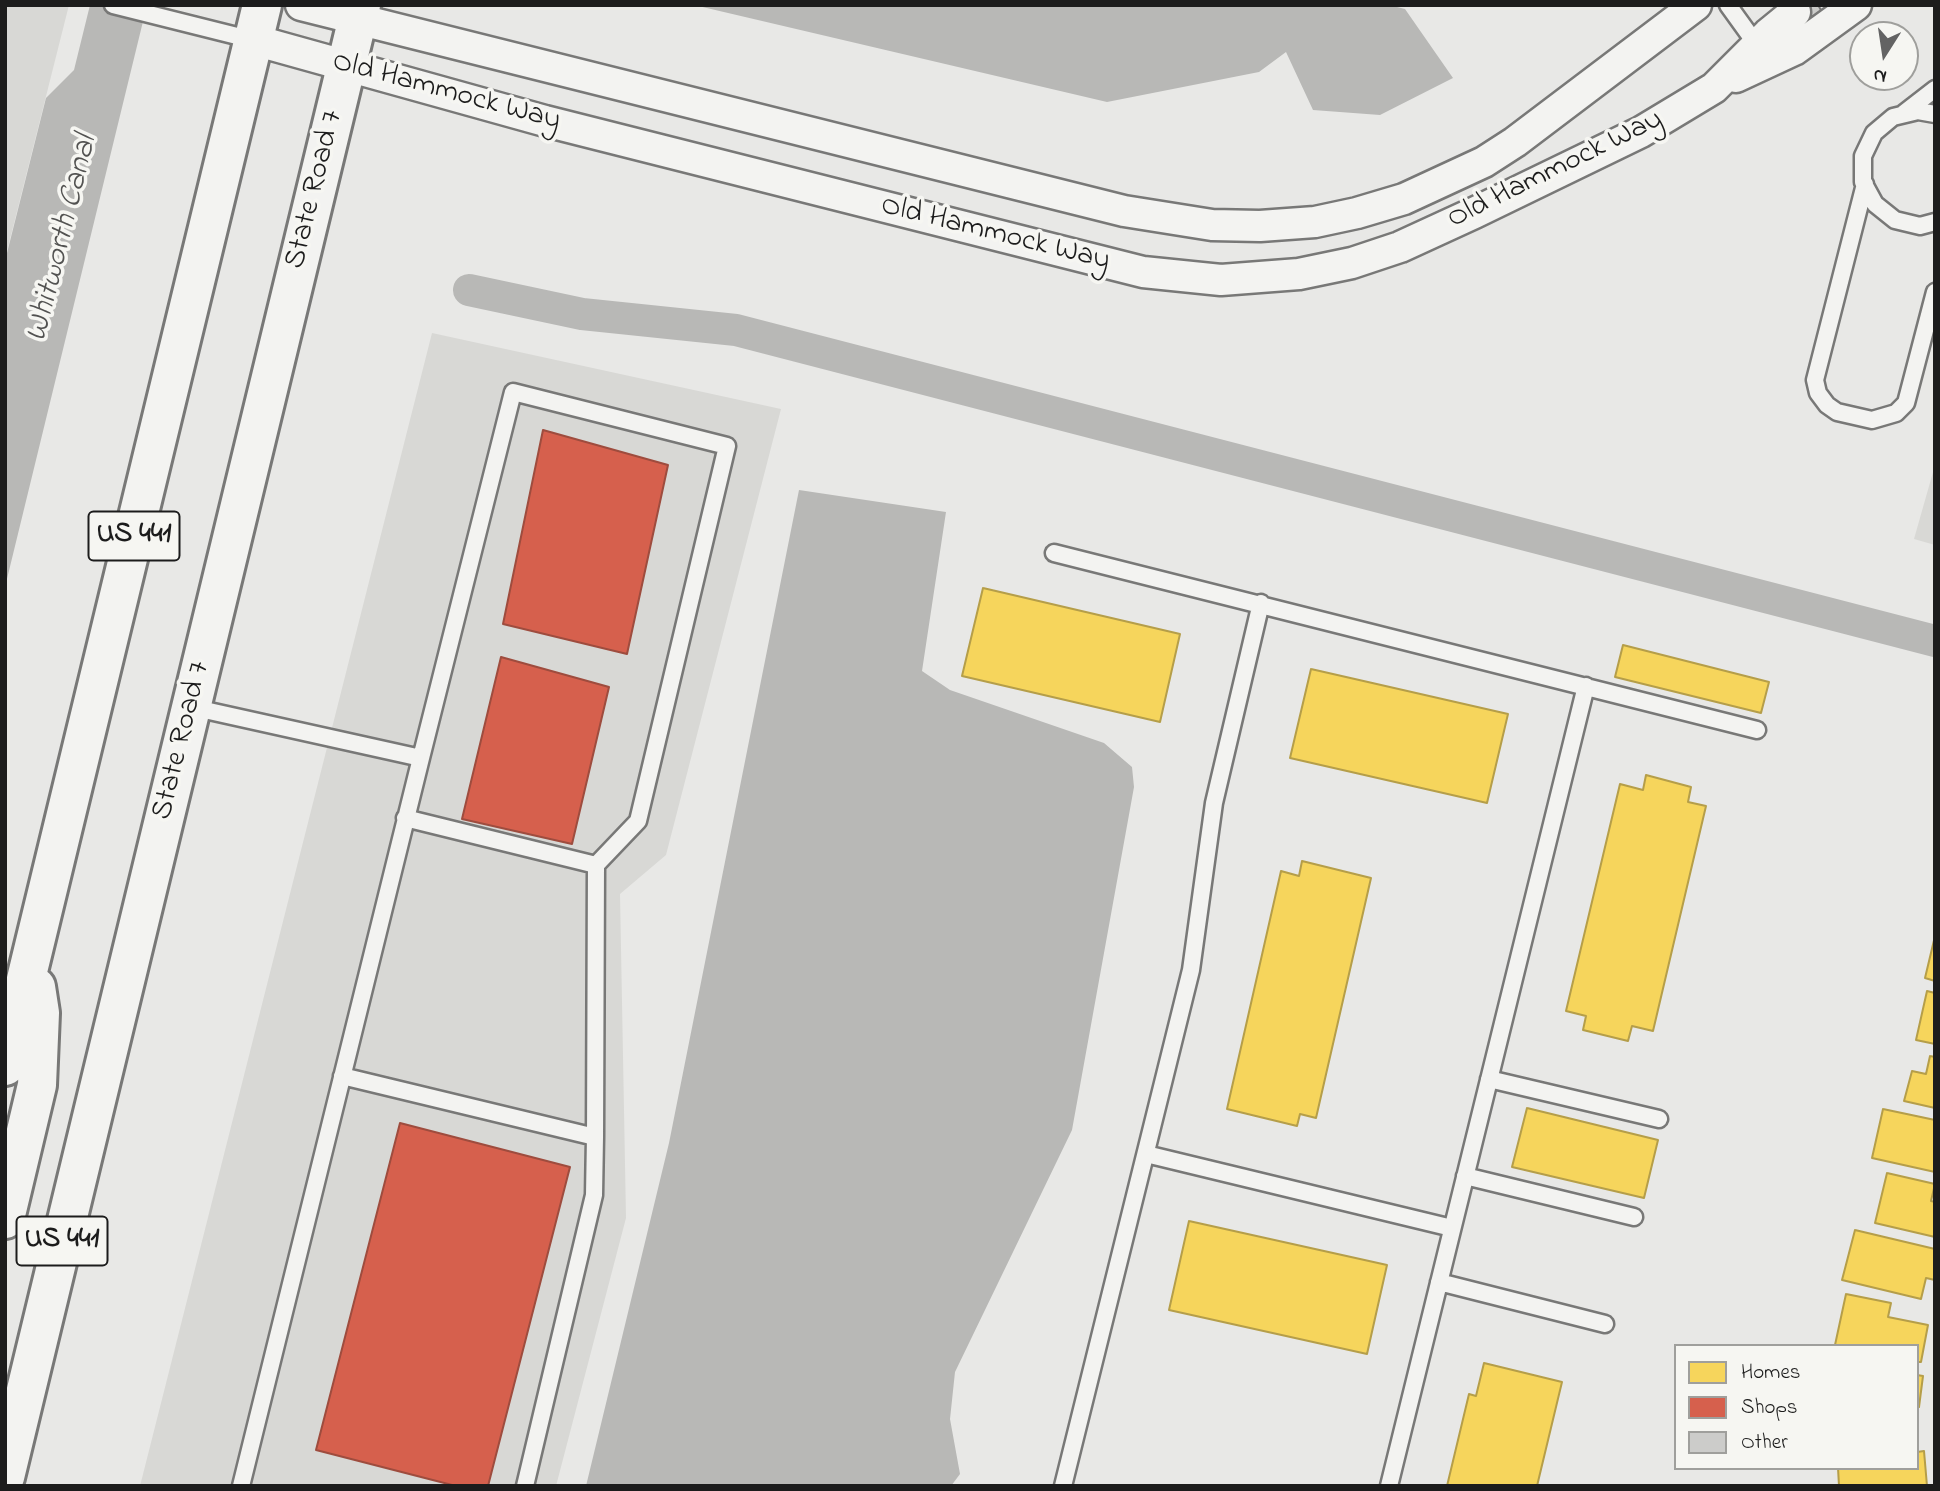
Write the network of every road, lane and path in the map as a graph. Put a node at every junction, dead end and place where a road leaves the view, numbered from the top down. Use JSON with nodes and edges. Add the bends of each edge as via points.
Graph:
{"nodes":[{"id":1,"x":113,"y":5,"type":"edge"},
{"id":2,"x":301,"y":5,"type":"edge"},
{"id":3,"x":1665,"y":5,"type":"edge"},
{"id":4,"x":1696,"y":5,"type":"edge"},
{"id":5,"x":1728,"y":5,"type":"edge"},
{"id":6,"x":1856,"y":5,"type":"edge"},
{"id":7,"x":359,"y":12,"type":"edge"},
{"id":8,"x":1795,"y":12,"type":"dead end"},
{"id":9,"x":258,"y":23,"type":"edge"},
{"id":10,"x":1763,"y":53,"type":"junction"},
{"id":11,"x":346,"y":66,"type":"junction"},
{"id":12,"x":1591,"y":83,"type":"junction"},
{"id":13,"x":1935,"y":89,"type":"edge"},
{"id":14,"x":1935,"y":114,"type":"edge"},
{"id":15,"x":1901,"y":115,"type":"junction"},
{"id":16,"x":1865,"y":184,"type":"junction"},
{"id":17,"x":1935,"y":222,"type":"edge"},
{"id":18,"x":1935,"y":292,"type":"edge"},
{"id":19,"x":1054,"y":553,"type":"dead end"},
{"id":20,"x":1261,"y":603,"type":"junction"},
{"id":21,"x":1586,"y":686,"type":"junction"},
{"id":22,"x":191,"y":708,"type":"junction"},
{"id":23,"x":1757,"y":730,"type":"dead end"},
{"id":24,"x":421,"y":758,"type":"junction"},
{"id":25,"x":405,"y":818,"type":"junction"},
{"id":26,"x":596,"y":866,"type":"junction"},
{"id":27,"x":31,"y":961,"type":"junction"},
{"id":28,"x":5,"y":1066,"type":"edge"},
{"id":29,"x":342,"y":1076,"type":"junction"},
{"id":30,"x":1489,"y":1079,"type":"junction"},
{"id":31,"x":1659,"y":1119,"type":"dead end"},
{"id":32,"x":595,"y":1137,"type":"junction"},
{"id":33,"x":1146,"y":1154,"type":"junction"},
{"id":34,"x":1465,"y":1177,"type":"junction"},
{"id":35,"x":1634,"y":1217,"type":"dead end"},
{"id":36,"x":5,"y":1219,"type":"edge"},
{"id":37,"x":1452,"y":1228,"type":"junction"},
{"id":38,"x":1439,"y":1282,"type":"junction"},
{"id":39,"x":1605,"y":1324,"type":"dead end"},
{"id":40,"x":5,"y":1477,"type":"edge"},
{"id":41,"x":241,"y":1486,"type":"edge"},
{"id":42,"x":525,"y":1486,"type":"edge"},
{"id":43,"x":1063,"y":1486,"type":"edge"},
{"id":44,"x":1389,"y":1486,"type":"edge"}],
"edges":[{"from":1,"to":9,"type":"lane","via":[[147,14]]},
{"from":2,"to":7,"type":"street","name":"Old Hammock Way"},
{"from":3,"to":12,"type":"street","name":"Old Hammock Way"},
{"from":4,"to":12,"type":"street","name":"Old Hammock Way"},
{"from":5,"to":10,"type":"lane"},
{"from":6,"to":10,"type":"street","name":"Old Hammock Way","via":[[1821,33]]},
{"from":7,"to":11,"type":"main road","name":"State Road 7","number":"US 441"},
{"from":7,"to":12,"type":"street","name":"Old Hammock Way","via":[[1124,211],[1212,225],[1315,222],[1404,199],[1484,162]]},
{"from":8,"to":10,"type":"street","name":"Old Hammock Way"},
{"from":9,"to":11,"type":"street","name":"Old Hammock Way"},
{"from":9,"to":27,"type":"main road","number":"US 441"},
{"from":10,"to":11,"type":"street","name":"Old Hammock Way","via":[[1641,132],[1400,247],[1298,274],[1221,280],[1143,272]]},
{"from":11,"to":22,"type":"main road","name":"State Road 7","number":"US 441"},
{"from":13,"to":15,"type":"lane"},
{"from":14,"to":15,"type":"lane"},
{"from":15,"to":16,"type":"lane","via":[[1874,133],[1863,156]]},
{"from":16,"to":17,"type":"lane","via":[[1875,204],[1895,220],[1920,226]]},
{"from":16,"to":18,"type":"lane","via":[[1815,380],[1827,405],[1872,420],[1896,413],[1906,403]]},
{"from":19,"to":20,"type":"lane"},
{"from":20,"to":21,"type":"lane"},
{"from":20,"to":33,"type":"lane","via":[[1214,803],[1191,970]]},
{"from":21,"to":23,"type":"lane"},
{"from":21,"to":30,"type":"lane"},
{"from":22,"to":24,"type":"lane"},
{"from":22,"to":40,"type":"main road","name":"State Road 7","number":"US 441"},
{"from":24,"to":25,"type":"lane"},
{"from":24,"to":26,"type":"lane","via":[[513,392],[727,446],[638,821]]},
{"from":25,"to":26,"type":"lane"},
{"from":25,"to":29,"type":"lane"},
{"from":26,"to":32,"type":"lane"},
{"from":27,"to":28,"type":"main road","number":"US 441"},
{"from":27,"to":36,"type":"main road","via":[[40,1013],[37,1085]]},
{"from":29,"to":32,"type":"lane"},
{"from":29,"to":41,"type":"lane"},
{"from":30,"to":31,"type":"lane"},
{"from":30,"to":34,"type":"lane"},
{"from":32,"to":42,"type":"lane","via":[[594,1195]]},
{"from":33,"to":37,"type":"lane"},
{"from":33,"to":43,"type":"lane"},
{"from":34,"to":35,"type":"lane"},
{"from":34,"to":37,"type":"lane"},
{"from":37,"to":38,"type":"lane"},
{"from":38,"to":39,"type":"lane"},
{"from":38,"to":44,"type":"lane"}]}
